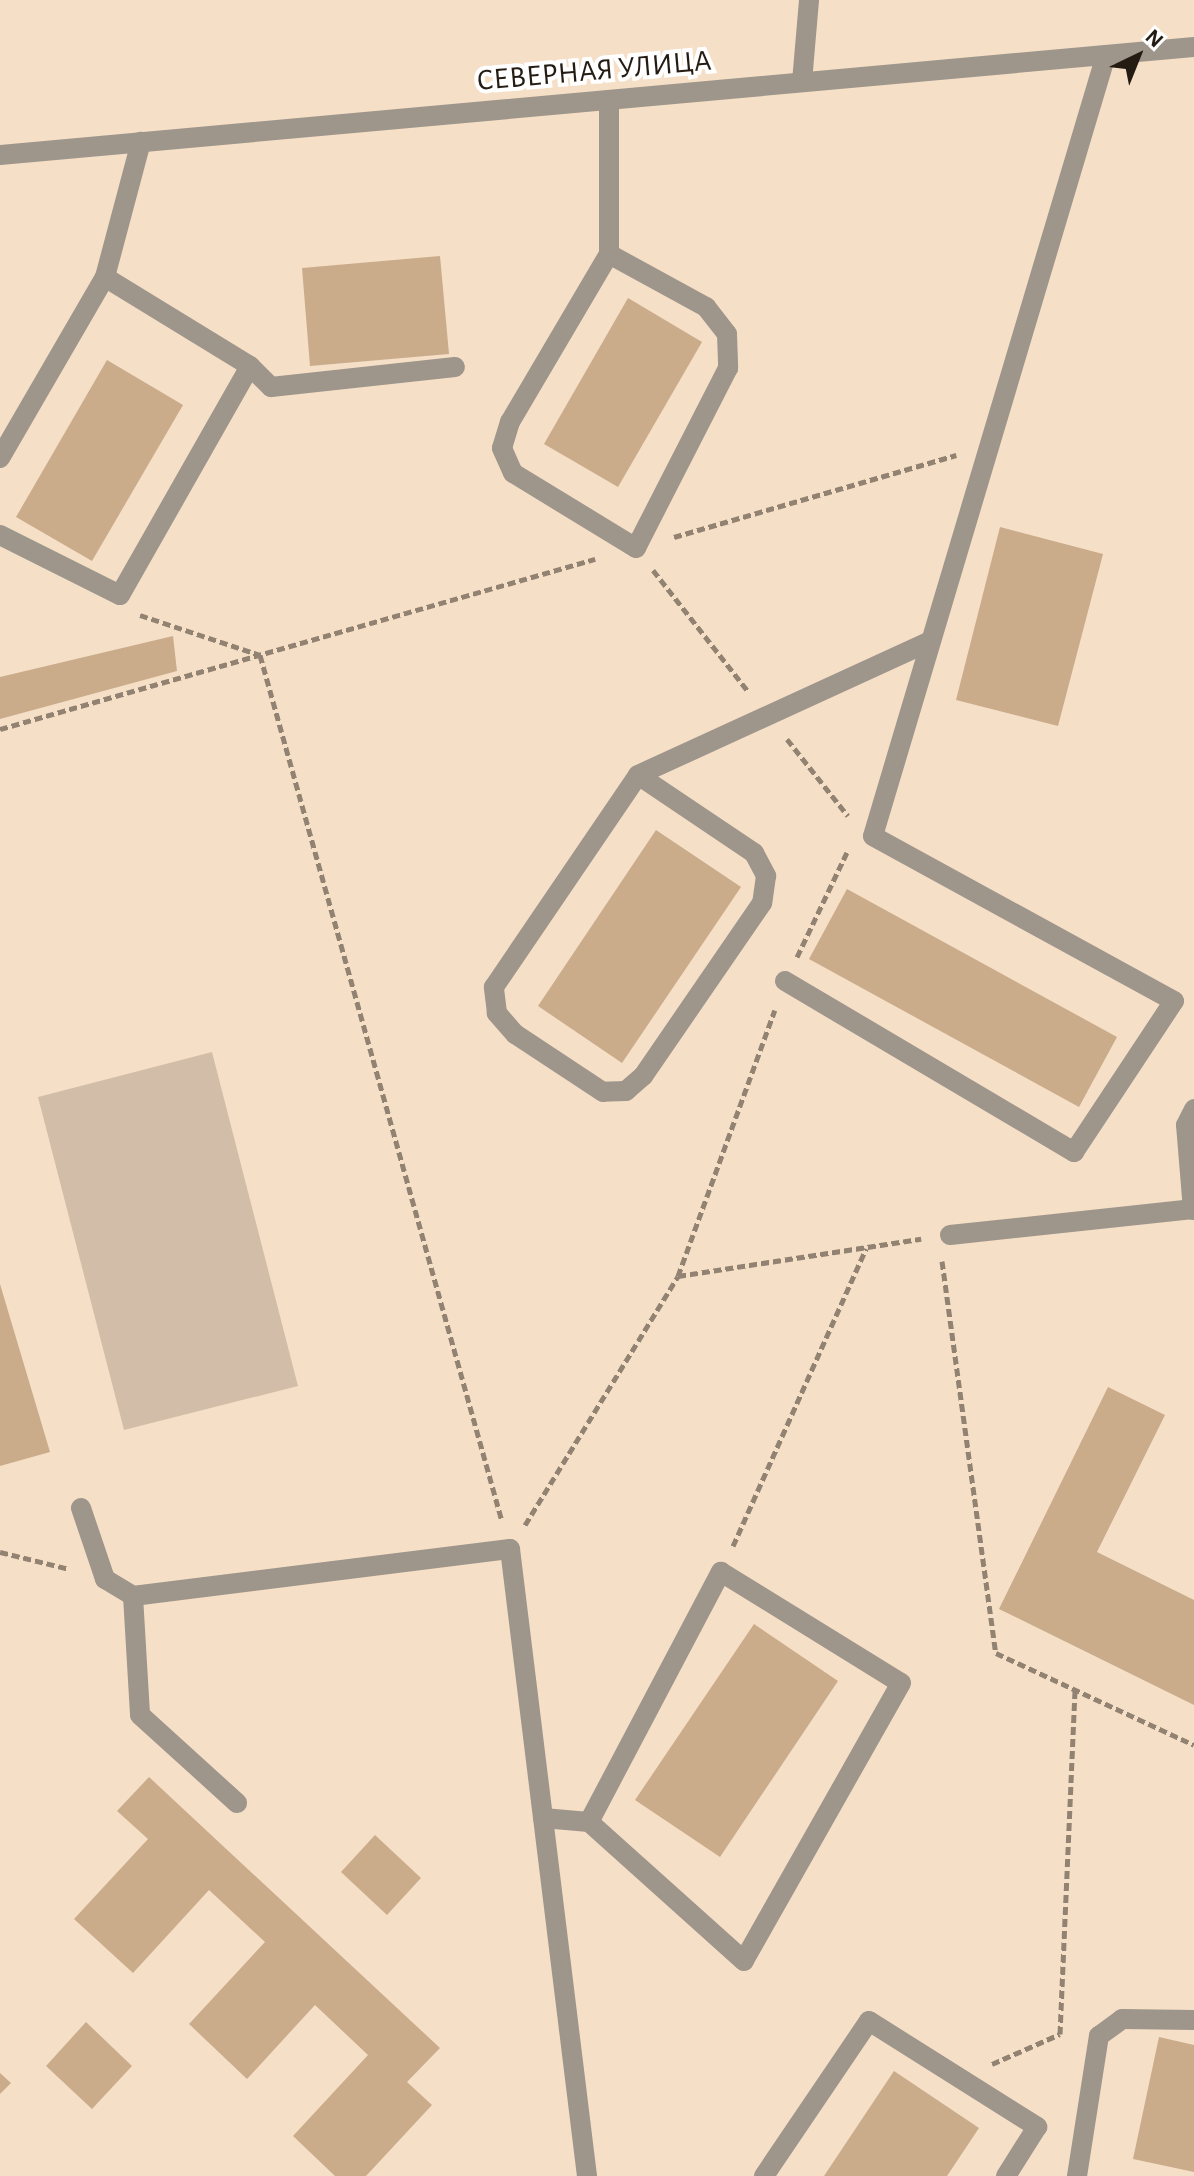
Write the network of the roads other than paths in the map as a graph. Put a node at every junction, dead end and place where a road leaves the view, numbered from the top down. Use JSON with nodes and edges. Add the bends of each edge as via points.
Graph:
{"nodes":[{"id":1,"x":809,"y":0,"type":"edge"},
{"id":2,"x":1194,"y":47,"type":"edge"},
{"id":3,"x":1106,"y":55,"type":"junction"},
{"id":4,"x":802,"y":82,"type":"junction"},
{"id":5,"x":609,"y":100,"type":"junction"},
{"id":6,"x":141,"y":142,"type":"junction"},
{"id":7,"x":0,"y":155,"type":"edge"},
{"id":8,"x":609,"y":254,"type":"junction"},
{"id":9,"x":105,"y":277,"type":"junction"},
{"id":10,"x":250,"y":366,"type":"junction"},
{"id":11,"x":455,"y":367,"type":"dead end"},
{"id":12,"x":0,"y":458,"type":"edge"},
{"id":13,"x":0,"y":535,"type":"edge"},
{"id":14,"x":931,"y":641,"type":"junction"},
{"id":15,"x":638,"y":775,"type":"junction"},
{"id":16,"x":785,"y":981,"type":"road end"},
{"id":17,"x":1194,"y":1109,"type":"edge"},
{"id":18,"x":1193,"y":1210,"type":"edge"},
{"id":19,"x":943,"y":1236,"type":"road end"},
{"id":20,"x":81,"y":1508,"type":"dead end"},
{"id":21,"x":133,"y":1596,"type":"junction"},
{"id":22,"x":237,"y":1803,"type":"dead end"},
{"id":23,"x":543,"y":1818,"type":"junction"},
{"id":24,"x":589,"y":1822,"type":"junction"},
{"id":25,"x":1194,"y":2020,"type":"edge"},
{"id":26,"x":587,"y":2176,"type":"edge"},
{"id":27,"x":764,"y":2176,"type":"edge"},
{"id":28,"x":1006,"y":2176,"type":"edge"},
{"id":29,"x":1077,"y":2176,"type":"edge"}],
"edges":[{"from":1,"to":4,"type":"street"},
{"from":2,"to":3,"type":"street","name":"СЕВЕРНАЯ УЛИЦА"},
{"from":3,"to":4,"type":"street","name":"СЕВЕРНАЯ УЛИЦА"},
{"from":3,"to":14,"type":"street"},
{"from":4,"to":5,"type":"street","name":"СЕВЕРНАЯ УЛИЦА"},
{"from":5,"to":6,"type":"street","name":"СЕВЕРНАЯ УЛИЦА"},
{"from":5,"to":8,"type":"street"},
{"from":6,"to":7,"type":"street","name":"СЕВЕРНАЯ УЛИЦА"},
{"from":6,"to":9,"type":"street"},
{"from":8,"to":8,"type":"street","via":[[510,422],[502,448],[513,473],[636,548],[728,368],[727,334],[706,307]]},
{"from":9,"to":10,"type":"street"},
{"from":9,"to":12,"type":"street"},
{"from":10,"to":11,"type":"street","via":[[271,387]]},
{"from":10,"to":13,"type":"street","via":[[120,595]]},
{"from":14,"to":15,"type":"street"},
{"from":14,"to":16,"type":"street","via":[[873,836],[1174,1001],[1074,1152]]},
{"from":15,"to":15,"type":"street","via":[[494,987],[497,1013],[515,1034],[603,1092],[626,1091],[643,1076],[762,903],[766,876],[754,853]]},
{"from":17,"to":18,"type":"street","via":[[1186,1125]]},
{"from":18,"to":19,"type":"street"},
{"from":20,"to":21,"type":"street","via":[[105,1579]]},
{"from":21,"to":22,"type":"street","via":[[140,1715]]},
{"from":21,"to":23,"type":"street","via":[[510,1549]]},
{"from":23,"to":24,"type":"street"},
{"from":23,"to":26,"type":"street"},
{"from":24,"to":24,"type":"street","via":[[721,1572],[901,1683],[744,1961]]},
{"from":25,"to":29,"type":"street","via":[[1122,2019],[1099,2036]]},
{"from":27,"to":28,"type":"street","via":[[869,2021],[1037,2127]]}]}
